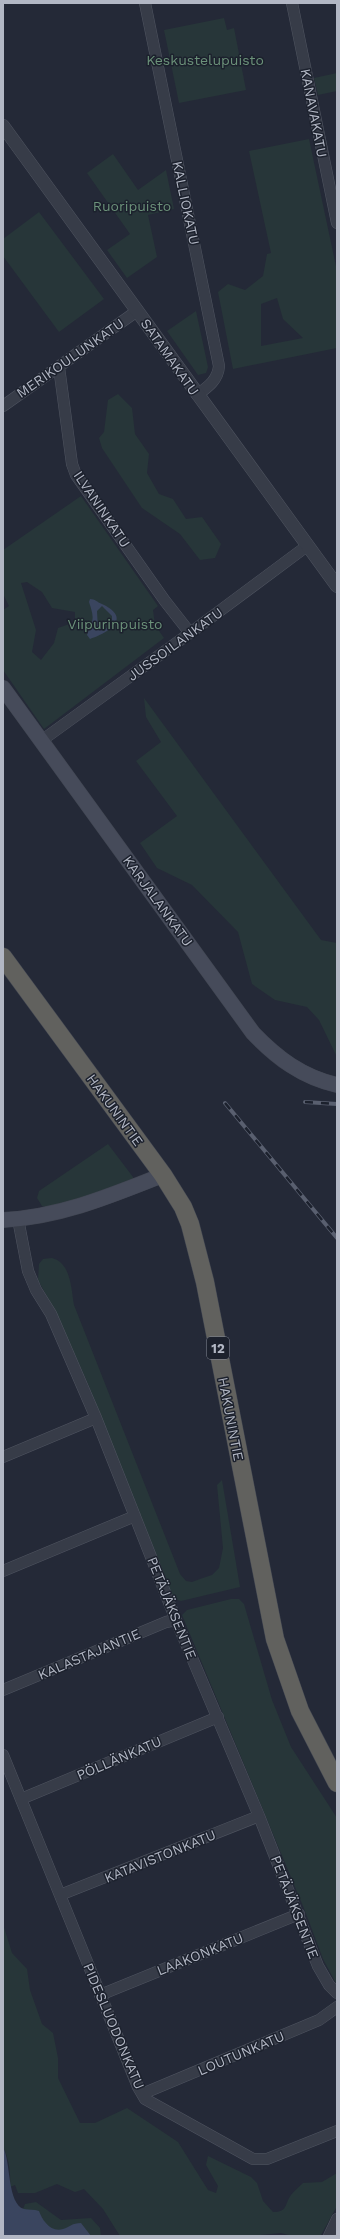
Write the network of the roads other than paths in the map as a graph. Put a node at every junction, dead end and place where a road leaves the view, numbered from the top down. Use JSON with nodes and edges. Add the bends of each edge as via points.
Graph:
{"nodes":[{"id":1,"x":145,"y":3,"type":"edge"},
{"id":2,"x":292,"y":3,"type":"edge"},
{"id":3,"x":3,"y":126,"type":"edge"},
{"id":4,"x":337,"y":223,"type":"edge"},
{"id":5,"x":137,"y":311,"type":"junction"},
{"id":6,"x":59,"y":366,"type":"junction"},
{"id":7,"x":197,"y":395,"type":"junction"},
{"id":8,"x":3,"y":406,"type":"edge"},
{"id":9,"x":307,"y":546,"type":"junction"},
{"id":10,"x":337,"y":586,"type":"edge"},
{"id":11,"x":190,"y":633,"type":"junction"},
{"id":12,"x":3,"y":688,"type":"edge"},
{"id":13,"x":41,"y":740,"type":"junction"},
{"id":14,"x":3,"y":957,"type":"edge"},
{"id":15,"x":337,"y":1085,"type":"edge"},
{"id":16,"x":163,"y":1175,"type":"junction"},
{"id":17,"x":18,"y":1219,"type":"junction"},
{"id":18,"x":3,"y":1220,"type":"edge"},
{"id":19,"x":96,"y":1418,"type":"junction"},
{"id":20,"x":3,"y":1456,"type":"edge"},
{"id":21,"x":135,"y":1516,"type":"junction"},
{"id":22,"x":3,"y":1571,"type":"edge"},
{"id":23,"x":176,"y":1620,"type":"junction"},
{"id":24,"x":3,"y":1690,"type":"edge"},
{"id":25,"x":218,"y":1717,"type":"junction"},
{"id":26,"x":3,"y":1755,"type":"edge"},
{"id":27,"x":337,"y":1783,"type":"edge"},
{"id":28,"x":21,"y":1799,"type":"junction"},
{"id":29,"x":259,"y":1816,"type":"junction"},
{"id":30,"x":60,"y":1896,"type":"junction"},
{"id":31,"x":299,"y":1914,"type":"junction"},
{"id":32,"x":337,"y":1993,"type":"edge"},
{"id":33,"x":100,"y":1995,"type":"junction"},
{"id":34,"x":337,"y":2007,"type":"edge"},
{"id":35,"x":142,"y":2094,"type":"junction"},
{"id":36,"x":337,"y":2131,"type":"edge"},
{"id":37,"x":337,"y":2219,"type":"edge"},
{"id":38,"x":329,"y":2236,"type":"edge"}],
"edges":[{"from":1,"to":7,"type":"street","name":"KALLIOKATU","via":[[219,366],[214,382]]},
{"from":2,"to":4,"type":"street","name":"KANAVAKATU"},
{"from":3,"to":5,"type":"street","name":"SATAMAKATU"},
{"from":5,"to":6,"type":"street","name":"MERIKOULUNKATU"},
{"from":5,"to":7,"type":"street","name":"SATAMAKATU"},
{"from":6,"to":8,"type":"street","name":"MERIKOULUNKATU"},
{"from":6,"to":11,"type":"street","name":"ILVANINKATU","via":[[72,464],[76,475]]},
{"from":7,"to":9,"type":"street","name":"SATAMAKATU"},
{"from":9,"to":10,"type":"street","name":"SATAMAKATU"},
{"from":9,"to":11,"type":"street","name":"JUSSOILANKATU"},
{"from":11,"to":13,"type":"street","name":"JUSSOILANKATU"},
{"from":12,"to":13,"type":"main road","name":"KARJALANKATU"},
{"from":13,"to":15,"type":"main road","name":"KARJALANKATU","via":[[252,1033],[288,1065],[307,1076]]},
{"from":14,"to":16,"type":"highway","name":"HAKUNINTIE","number":"12"},
{"from":16,"to":17,"type":"main road","via":[[54,1214]]},
{"from":16,"to":27,"type":"highway","name":"HAKUNINTIE","number":"12","via":[[183,1207],[198,1248],[269,1613],[279,1652],[300,1711]]},
{"from":17,"to":18,"type":"main road"},
{"from":17,"to":19,"type":"street","name":"PETÄJÄKSENTIE","via":[[28,1271],[51,1314]]},
{"from":19,"to":20,"type":"street"},
{"from":19,"to":21,"type":"street","name":"PETÄJÄKSENTIE"},
{"from":21,"to":22,"type":"street"},
{"from":21,"to":23,"type":"street","name":"PETÄJÄKSENTIE"},
{"from":23,"to":24,"type":"street","name":"KALASTAJANTIE"},
{"from":23,"to":25,"type":"street","name":"PETÄJÄKSENTIE"},
{"from":25,"to":28,"type":"street","name":"PÖLLÄNKATU"},
{"from":25,"to":29,"type":"street","name":"PETÄJÄKSENTIE"},
{"from":26,"to":28,"type":"street","name":"PIDESLUODONKATU"},
{"from":28,"to":30,"type":"street","name":"PIDESLUODONKATU"},
{"from":29,"to":30,"type":"street","name":"KATAVISTONKATU"},
{"from":29,"to":31,"type":"street","name":"PETÄJÄKSENTIE"},
{"from":30,"to":33,"type":"street","name":"PIDESLUODONKATU"},
{"from":31,"to":32,"type":"street","name":"PETÄJÄKSENTIE","via":[[318,1966]]},
{"from":31,"to":33,"type":"street","name":"LAAKONKATU"},
{"from":33,"to":35,"type":"street","name":"PIDESLUODONKATU"},
{"from":34,"to":35,"type":"street","name":"LOUTUNKATU","via":[[319,2020]]},
{"from":35,"to":36,"type":"street","name":"PIDESLUODONKATU","via":[[145,2099],[253,2159],[267,2159]]},
{"from":37,"to":38,"type":"street"}]}
